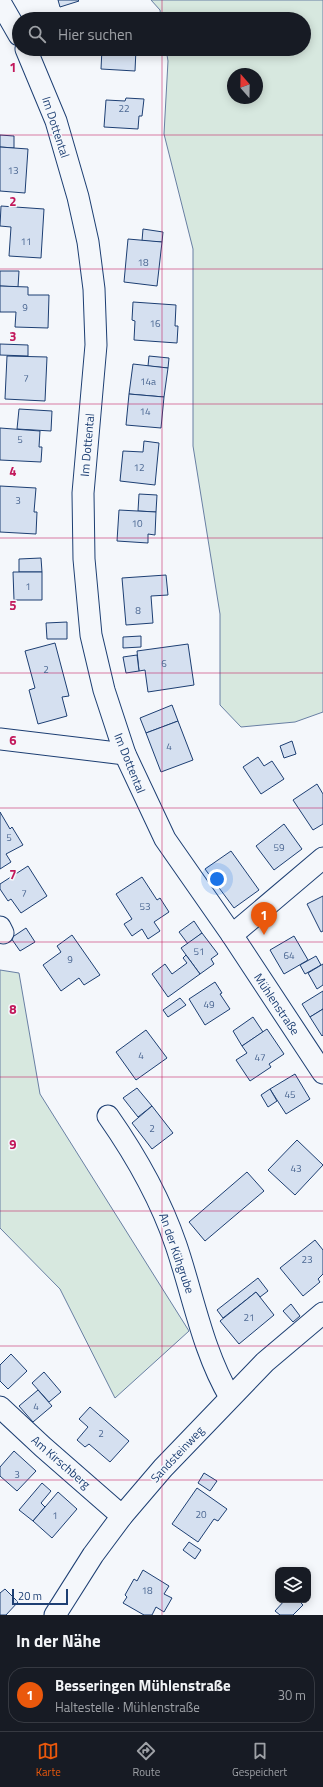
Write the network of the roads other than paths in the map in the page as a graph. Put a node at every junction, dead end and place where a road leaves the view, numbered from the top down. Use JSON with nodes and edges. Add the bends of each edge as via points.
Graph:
{"nodes":[{"id":1,"x":0,"y":2,"type":"edge"},
{"id":2,"x":12,"y":23,"type":"edge"},
{"id":3,"x":29,"y":56,"type":"edge"},
{"id":4,"x":0,"y":739,"type":"edge"},
{"id":5,"x":125,"y":754,"type":"junction"},
{"id":6,"x":165,"y":839,"type":"joint"},
{"id":7,"x":319,"y":865,"type":"edge"},
{"id":8,"x":232,"y":935,"type":"junction"},
{"id":9,"x":323,"y":1073,"type":"edge"},
{"id":10,"x":108,"y":1116,"type":"dead end"},
{"id":11,"x":323,"y":1313,"type":"edge"},
{"id":12,"x":230,"y":1397,"type":"junction"},
{"id":13,"x":0,"y":1407,"type":"edge"},
{"id":14,"x":122,"y":1516,"type":"junction"},
{"id":15,"x":55,"y":1615,"type":"edge"}],
"edges":[{"from":1,"to":2,"type":"street"},
{"from":3,"to":5,"type":"street","name":"Im Dottental","via":[[56,121],[88,242],[94,289],[96,345],[83,493],[84,559],[91,635],[104,690]]},
{"from":4,"to":5,"type":"street"},
{"from":5,"to":6,"type":"street","name":"Im Dottental"},
{"from":6,"to":8,"type":"street","name":"Mühlenstraße"},
{"from":7,"to":8,"type":"street"},
{"from":8,"to":9,"type":"street","name":"Mühlenstraße"},
{"from":10,"to":12,"type":"street","name":"An der Kühgrube","via":[[125,1140],[160,1203],[176,1244],[214,1366]]},
{"from":11,"to":12,"type":"street","name":"Sandsteinweg","via":[[265,1362]]},
{"from":12,"to":14,"type":"street","name":"Sandsteinweg"},
{"from":13,"to":14,"type":"street","name":"Am Kirschberg"},
{"from":14,"to":15,"type":"street","name":"Sandsteinweg"}]}
